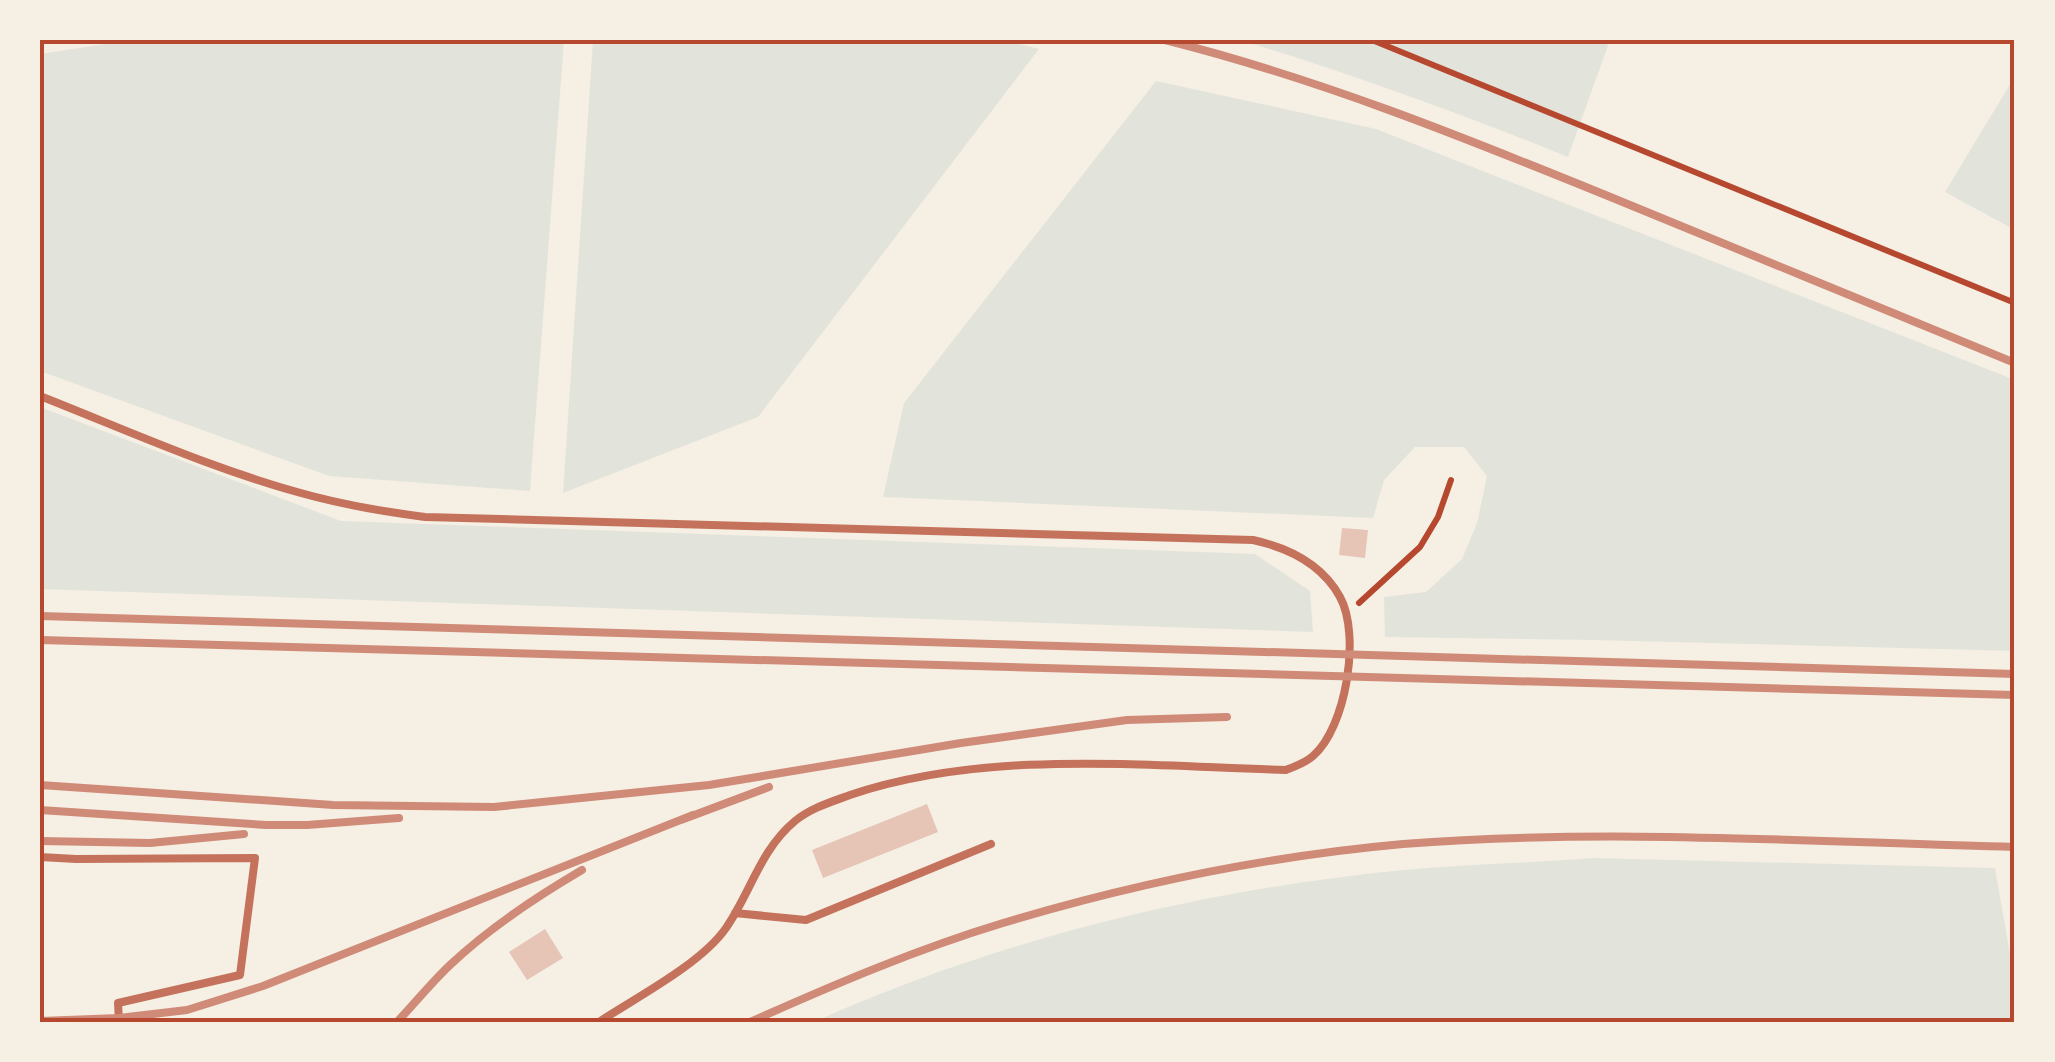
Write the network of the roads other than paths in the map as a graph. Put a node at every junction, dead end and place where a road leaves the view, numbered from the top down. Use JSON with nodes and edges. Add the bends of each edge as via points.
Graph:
{"nodes":[{"id":1,"x":40,"y":396,"type":"edge"},
{"id":2,"x":991,"y":844,"type":"dead end"},
{"id":3,"x":40,"y":856,"type":"edge"},
{"id":4,"x":735,"y":913,"type":"junction"},
{"id":5,"x":118,"y":1022,"type":"edge"},
{"id":6,"x":599,"y":1022,"type":"edge"}],
"edges":[{"from":1,"to":4,"type":"lane","via":[[226,469],[367,509],[425,517],[1253,540],[1297,554],[1340,596],[1349,630],[1338,719],[1303,764],[1286,770],[1059,764],[925,775],[877,786],[798,818],[764,857]]},
{"from":2,"to":4,"type":"lane","via":[[806,920]]},
{"from":3,"to":5,"type":"lane","via":[[254,858],[240,976],[118,1003]]},
{"from":4,"to":6,"type":"lane","via":[[702,954]]}]}
